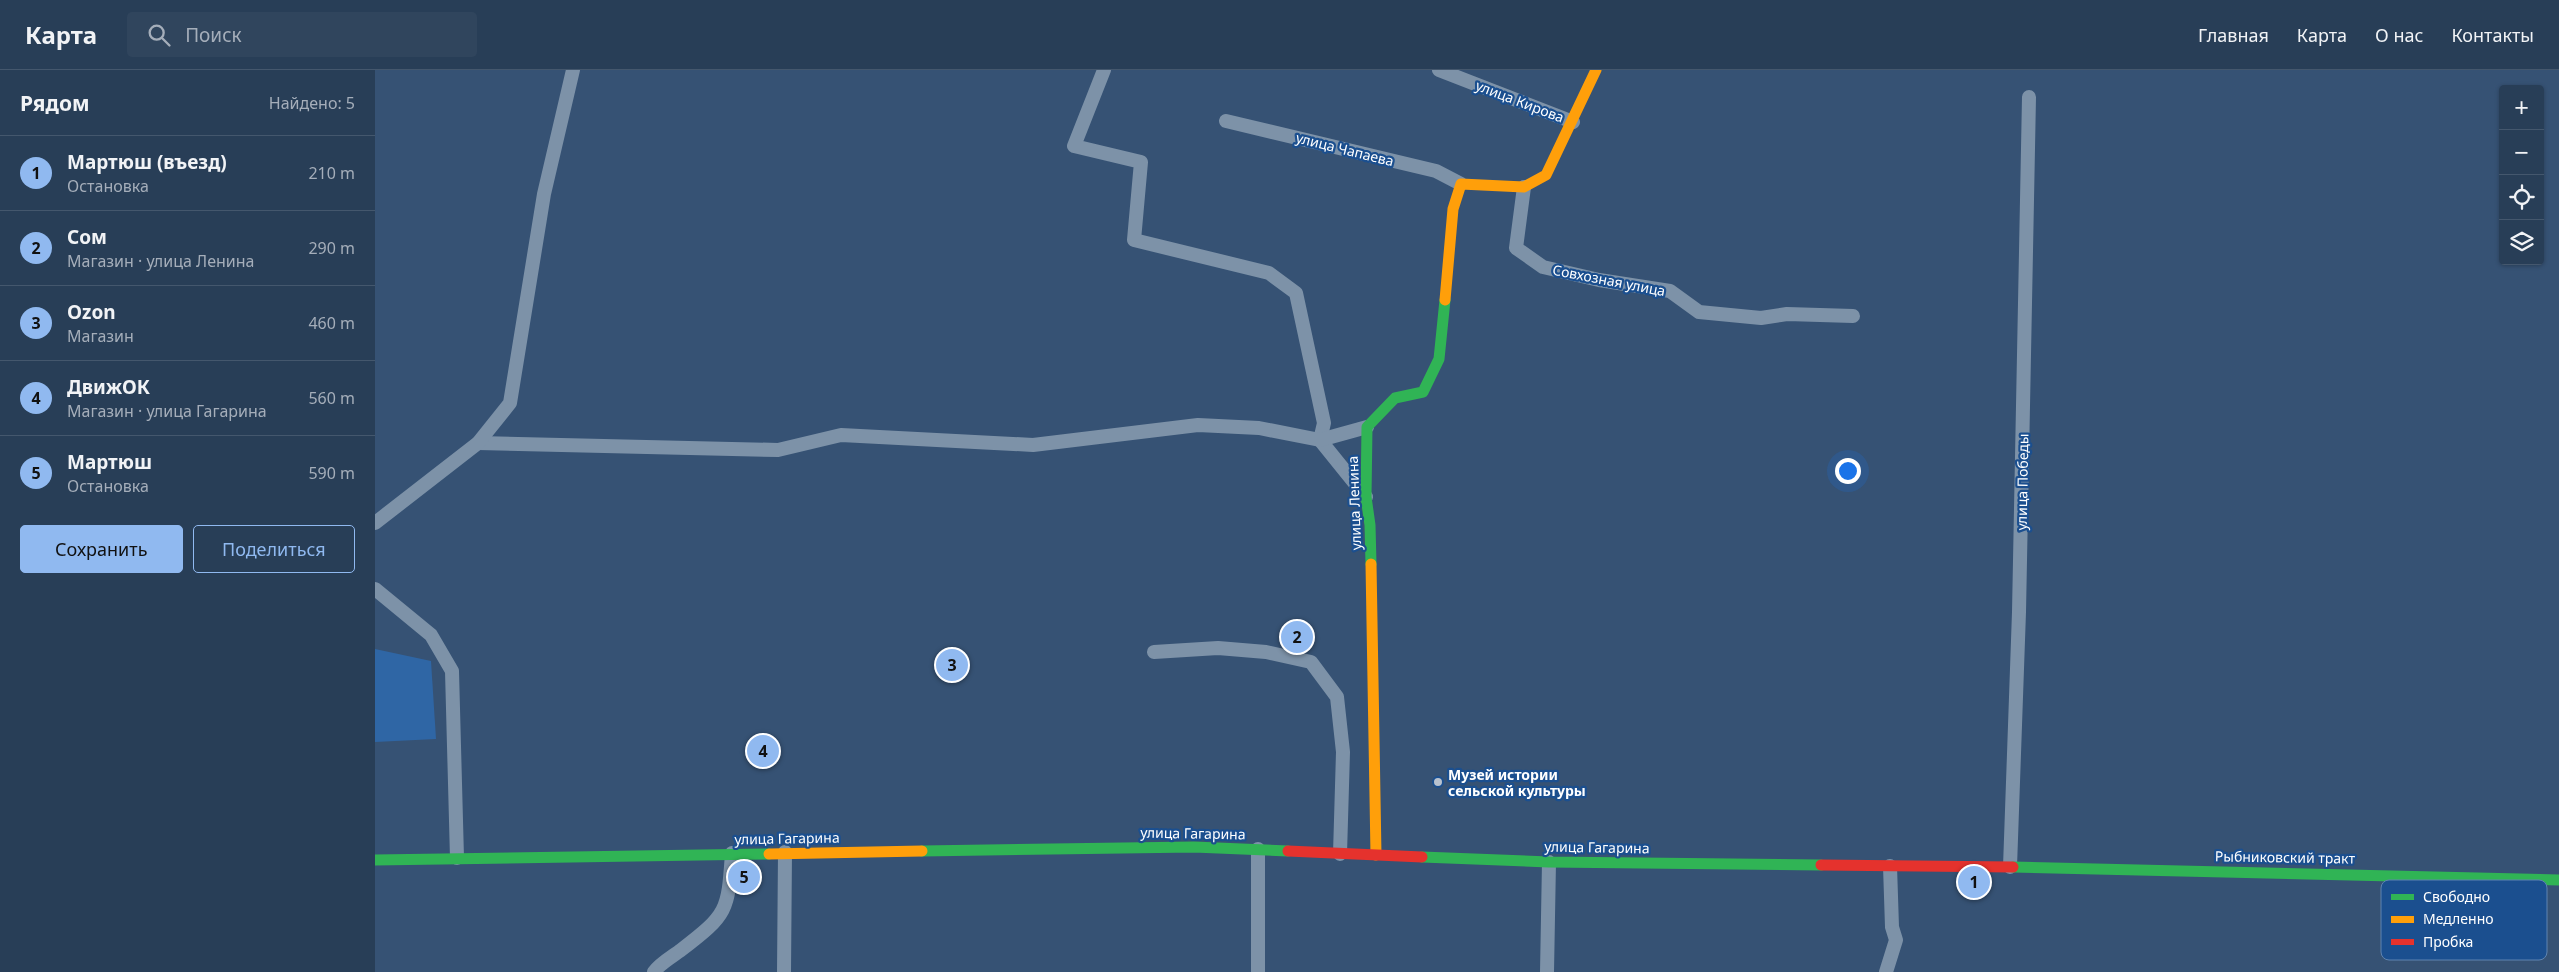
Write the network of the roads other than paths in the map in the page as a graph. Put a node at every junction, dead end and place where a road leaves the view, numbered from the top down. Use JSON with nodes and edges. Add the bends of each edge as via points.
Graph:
{"nodes":[{"id":1,"x":573,"y":70,"type":"edge"},
{"id":2,"x":1104,"y":70,"type":"edge"},
{"id":3,"x":1439,"y":70,"type":"edge"},
{"id":4,"x":1596,"y":70,"type":"edge"},
{"id":5,"x":2029,"y":97,"type":"dead end"},
{"id":6,"x":1226,"y":120,"type":"dead end"},
{"id":7,"x":1573,"y":122,"type":"junction"},
{"id":8,"x":1461,"y":184,"type":"junction"},
{"id":9,"x":1524,"y":187,"type":"junction"},
{"id":10,"x":1853,"y":316,"type":"dead end"},
{"id":11,"x":1367,"y":427,"type":"junction"},
{"id":12,"x":1320,"y":440,"type":"junction"},
{"id":13,"x":478,"y":443,"type":"junction"},
{"id":14,"x":1366,"y":497,"type":"junction"},
{"id":15,"x":375,"y":523,"type":"edge"},
{"id":16,"x":375,"y":589,"type":"edge"},
{"id":17,"x":1154,"y":652,"type":"dead end"},
{"id":18,"x":1258,"y":849,"type":"junction"},
{"id":19,"x":785,"y":852,"type":"junction"},
{"id":20,"x":732,"y":853,"type":"junction"},
{"id":21,"x":1340,"y":854,"type":"junction"},
{"id":22,"x":1377,"y":855,"type":"junction"},
{"id":23,"x":457,"y":858,"type":"junction"},
{"id":24,"x":375,"y":860,"type":"edge"},
{"id":25,"x":1549,"y":862,"type":"junction"},
{"id":26,"x":1890,"y":866,"type":"junction"},
{"id":27,"x":2010,"y":867,"type":"junction"},
{"id":28,"x":2559,"y":880,"type":"edge"},
{"id":29,"x":654,"y":972,"type":"edge"},
{"id":30,"x":784,"y":972,"type":"edge"},
{"id":31,"x":1258,"y":972,"type":"edge"},
{"id":32,"x":1547,"y":972,"type":"edge"},
{"id":33,"x":1886,"y":972,"type":"edge"}],
"edges":[{"from":1,"to":13,"type":"street","via":[[544,194],[510,403]]},
{"from":2,"to":12,"type":"street","via":[[1074,146],[1141,162],[1134,240],[1269,273],[1296,293],[1324,423]]},
{"from":3,"to":7,"type":"street","name":"улица Кирова"},
{"from":4,"to":7,"type":"main road"},
{"from":5,"to":27,"type":"street","name":"улица Победы","via":[[2019,612]]},
{"from":6,"to":8,"type":"street","name":"улица Чапаева","via":[[1436,171]]},
{"from":7,"to":9,"type":"main road","via":[[1546,175]]},
{"from":8,"to":9,"type":"main road"},
{"from":8,"to":11,"type":"main road","via":[[1453,209],[1439,359],[1423,392],[1395,398]]},
{"from":9,"to":10,"type":"street","name":"Совхозная улица","via":[[1516,248],[1543,267],[1670,291],[1699,312],[1761,318],[1787,314]]},
{"from":11,"to":12,"type":"street"},
{"from":11,"to":14,"type":"main road","name":"улица Ленина"},
{"from":12,"to":13,"type":"street","via":[[1259,428],[1198,426],[1033,446],[841,435],[778,450]]},
{"from":12,"to":14,"type":"street"},
{"from":13,"to":15,"type":"street"},
{"from":14,"to":22,"type":"main road","name":"улица Ленина","via":[[1370,525]]},
{"from":16,"to":23,"type":"street","via":[[431,635],[451,671]]},
{"from":17,"to":21,"type":"street","via":[[1218,648],[1266,652],[1311,662],[1337,697],[1343,752]]},
{"from":18,"to":19,"type":"main road","name":"улица Гагарина","via":[[1153,847]]},
{"from":18,"to":21,"type":"main road","name":"улица Гагарина"},
{"from":18,"to":31,"type":"street"},
{"from":19,"to":20,"type":"main road","name":"улица Гагарина"},
{"from":19,"to":30,"type":"street"},
{"from":20,"to":23,"type":"main road","name":"улица Гагарина"},
{"from":20,"to":29,"type":"street","via":[[729,892],[725,907],[714,925]]},
{"from":21,"to":22,"type":"main road","name":"улица Гагарина"},
{"from":22,"to":25,"type":"main road","name":"улица Гагарина"},
{"from":23,"to":24,"type":"main road","name":"улица Гагарина"},
{"from":25,"to":26,"type":"main road","name":"улица Гагарина"},
{"from":25,"to":32,"type":"street"},
{"from":26,"to":27,"type":"main road","name":"улица Гагарина"},
{"from":26,"to":33,"type":"street","via":[[1892,927],[1896,940]]},
{"from":27,"to":28,"type":"main road","name":"Рыбниковский тракт"}]}
